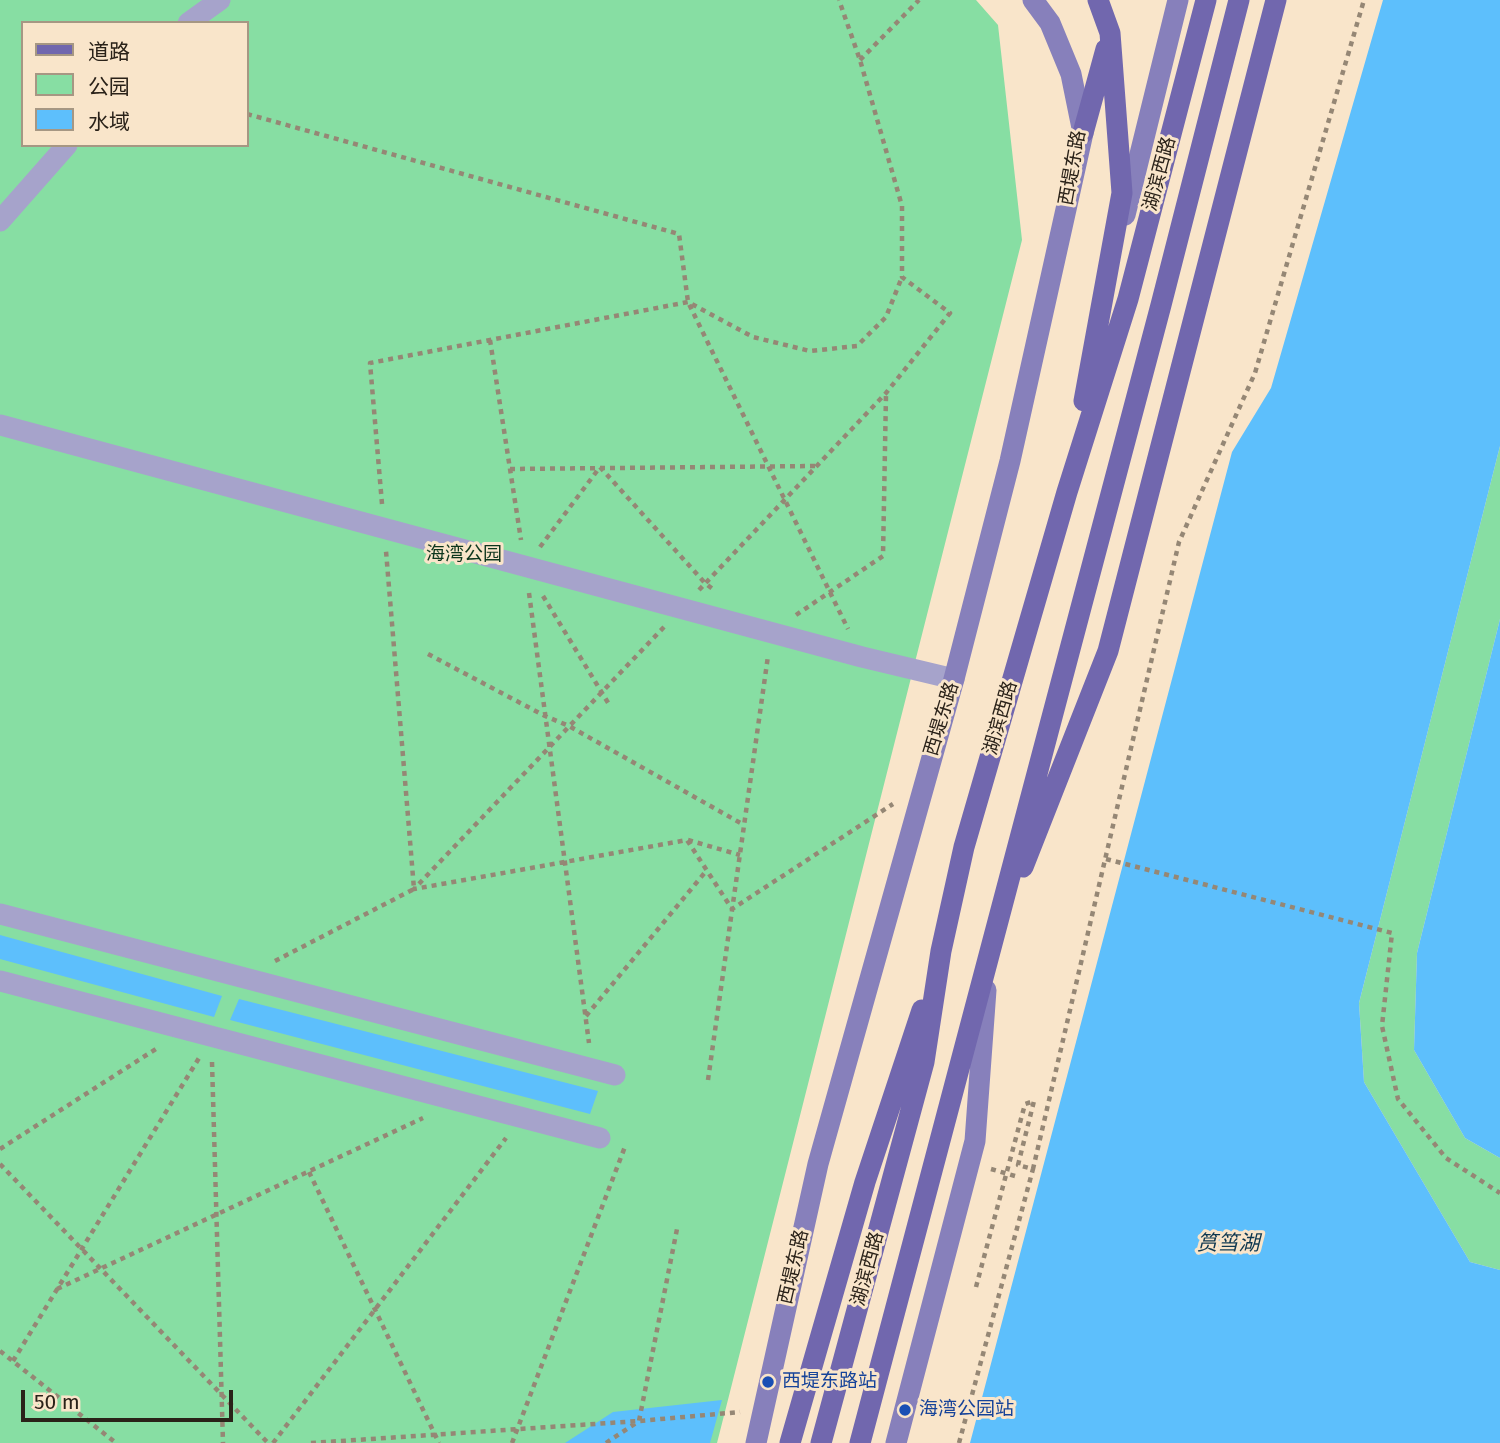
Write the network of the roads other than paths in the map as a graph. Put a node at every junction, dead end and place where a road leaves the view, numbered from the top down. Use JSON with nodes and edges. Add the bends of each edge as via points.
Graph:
{"nodes":[{"id":1,"x":220,"y":0,"type":"edge"},
{"id":2,"x":1033,"y":0,"type":"edge"},
{"id":3,"x":1098,"y":0,"type":"edge"},
{"id":4,"x":1178,"y":0,"type":"edge"},
{"id":5,"x":1206,"y":0,"type":"edge"},
{"id":6,"x":1239,"y":0,"type":"edge"},
{"id":7,"x":1276,"y":0,"type":"edge"},
{"id":8,"x":191,"y":21,"type":"edge"},
{"id":9,"x":1111,"y":33,"type":"junction"},
{"id":10,"x":1083,"y":134,"type":"junction"},
{"id":11,"x":65,"y":147,"type":"edge"},
{"id":12,"x":0,"y":221,"type":"edge"},
{"id":13,"x":1098,"y":326,"type":"junction"},
{"id":14,"x":0,"y":425,"type":"edge"},
{"id":15,"x":1067,"y":492,"type":"junction"},
{"id":16,"x":954,"y":679,"type":"junction"},
{"id":17,"x":0,"y":914,"type":"edge"},
{"id":18,"x":941,"y":951,"type":"junction"},
{"id":19,"x":988,"y":957,"type":"junction"},
{"id":20,"x":0,"y":981,"type":"edge"},
{"id":21,"x":615,"y":1075,"type":"dead end"},
{"id":22,"x":600,"y":1138,"type":"dead end"},
{"id":23,"x":756,"y":1443,"type":"edge"},
{"id":24,"x":790,"y":1443,"type":"edge"},
{"id":25,"x":821,"y":1443,"type":"edge"},
{"id":26,"x":860,"y":1443,"type":"edge"},
{"id":27,"x":896,"y":1443,"type":"edge"}],
"edges":[{"from":1,"to":8,"type":"street"},
{"from":2,"to":10,"type":"main road","name":"西堤东路","via":[[1050,23],[1071,74]]},
{"from":3,"to":9,"type":"main road"},
{"from":4,"to":13,"type":"main road"},
{"from":5,"to":15,"type":"main road","name":"湖滨西路","via":[[1128,299]]},
{"from":6,"to":19,"type":"main road","name":"湖滨西路"},
{"from":7,"to":19,"type":"main road","via":[[1108,651]]},
{"from":9,"to":10,"type":"main road"},
{"from":9,"to":13,"type":"main road","via":[[1122,193]]},
{"from":10,"to":16,"type":"main road","name":"西堤东路","via":[[1010,461]]},
{"from":11,"to":12,"type":"street"},
{"from":13,"to":15,"type":"main road"},
{"from":14,"to":16,"type":"street"},
{"from":15,"to":18,"type":"main road","name":"湖滨西路","via":[[964,847]]},
{"from":16,"to":23,"type":"main road","name":"西堤东路","via":[[818,1164]]},
{"from":17,"to":21,"type":"street"},
{"from":18,"to":24,"type":"main road","via":[[865,1182]]},
{"from":18,"to":25,"type":"main road","name":"湖滨西路","via":[[924,1062]]},
{"from":19,"to":26,"type":"main road","name":"湖滨西路"},
{"from":19,"to":27,"type":"main road","via":[[975,1141]]},
{"from":20,"to":22,"type":"street"}]}
